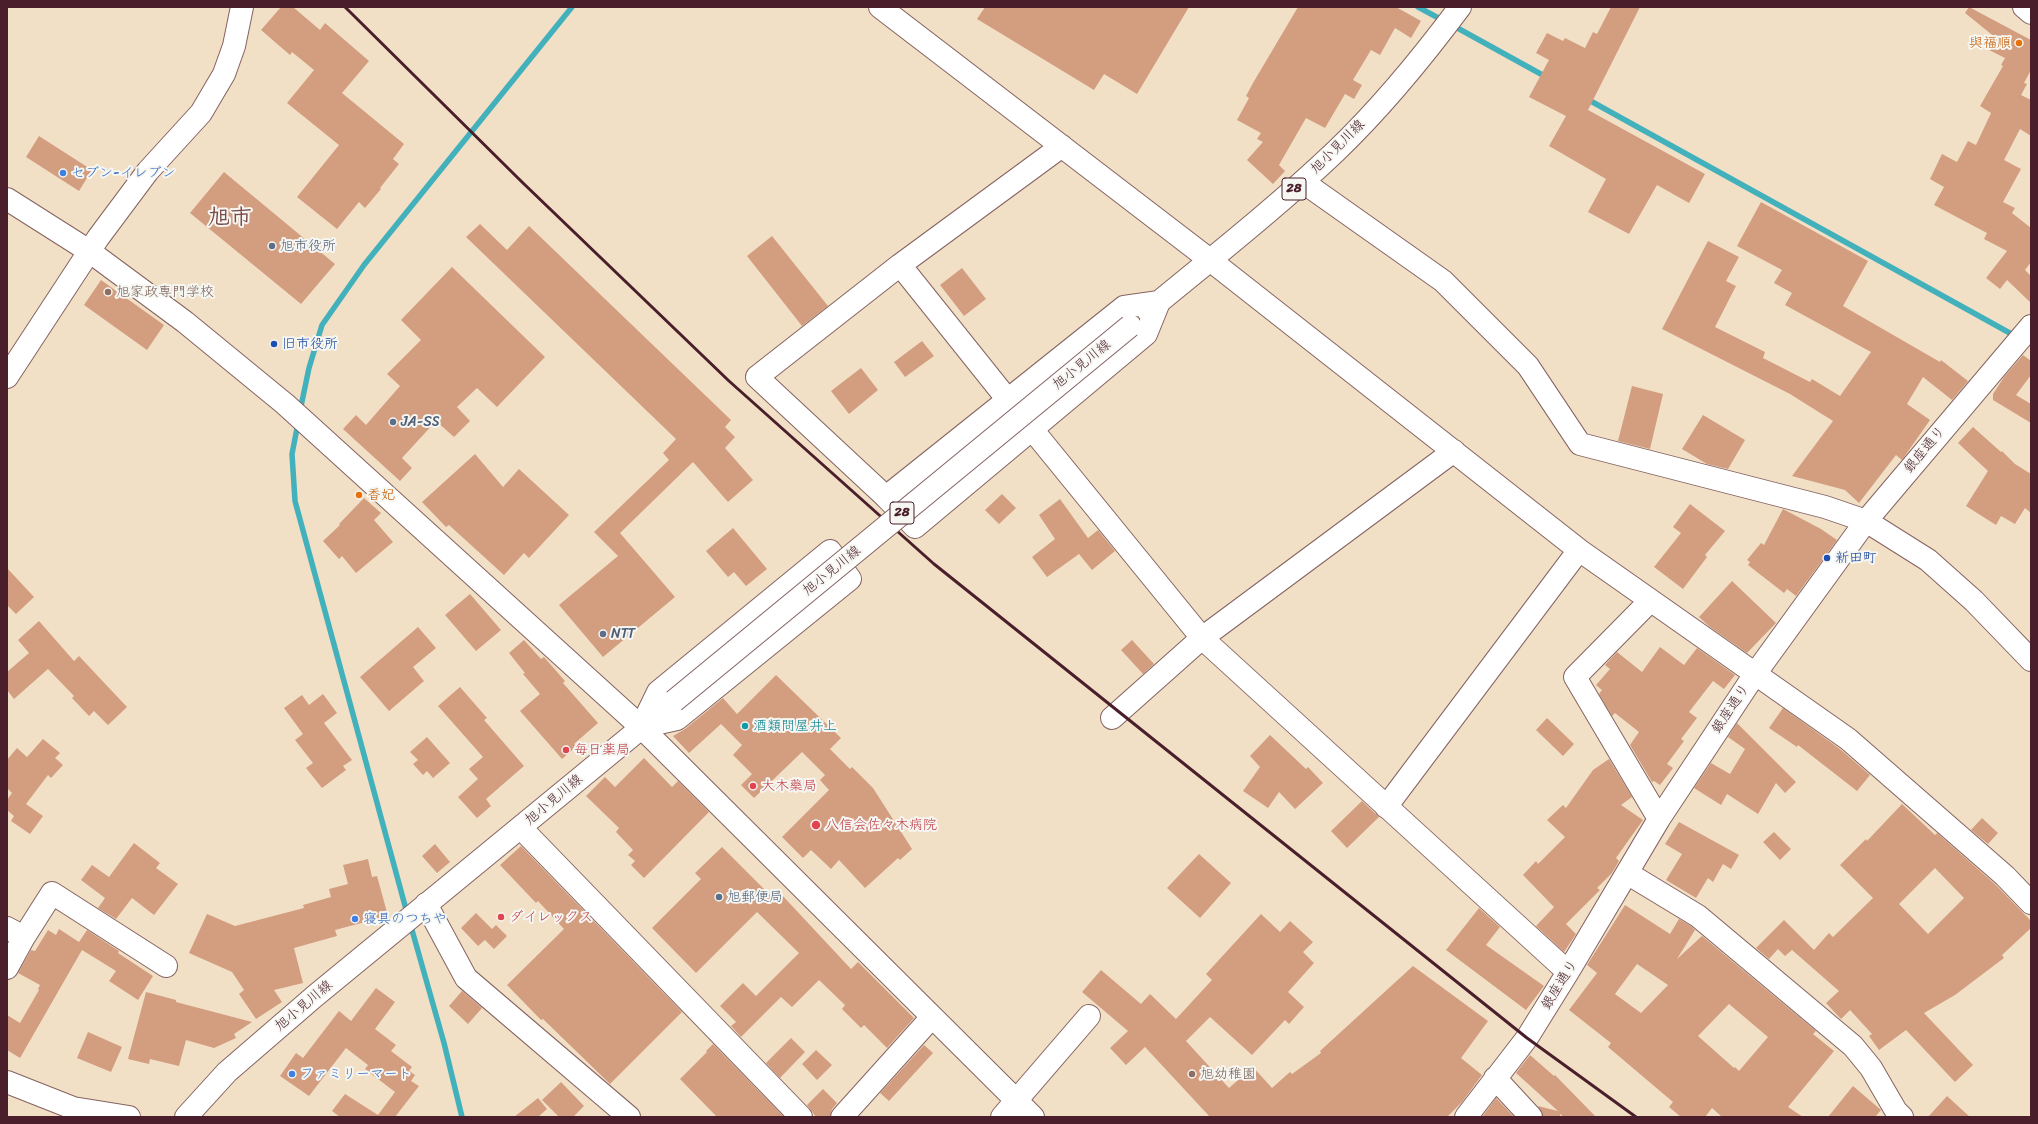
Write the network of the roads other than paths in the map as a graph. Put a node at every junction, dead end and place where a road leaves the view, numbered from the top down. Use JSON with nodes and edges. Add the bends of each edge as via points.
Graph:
{"nodes":[{"id":1,"x":242,"y":7,"type":"edge"},
{"id":2,"x":880,"y":7,"type":"edge"},
{"id":3,"x":2024,"y":7,"type":"edge"},
{"id":4,"x":1458,"y":10,"type":"edge"},
{"id":5,"x":2031,"y":13,"type":"edge"},
{"id":6,"x":1062,"y":146,"type":"junction"},
{"id":7,"x":1303,"y":182,"type":"junction"},
{"id":8,"x":7,"y":199,"type":"edge"},
{"id":9,"x":89,"y":251,"type":"junction"},
{"id":10,"x":1210,"y":260,"type":"junction"},
{"id":11,"x":900,"y":265,"type":"junction"},
{"id":12,"x":1159,"y":302,"type":"junction"},
{"id":13,"x":2030,"y":328,"type":"edge"},
{"id":14,"x":7,"y":377,"type":"edge"},
{"id":15,"x":1008,"y":400,"type":"junction"},
{"id":16,"x":1031,"y":428,"type":"junction"},
{"id":17,"x":1454,"y":451,"type":"junction"},
{"id":18,"x":886,"y":497,"type":"junction"},
{"id":19,"x":1866,"y":521,"type":"junction"},
{"id":20,"x":1579,"y":550,"type":"junction"},
{"id":21,"x":1650,"y":601,"type":"junction"},
{"id":22,"x":1202,"y":638,"type":"junction"},
{"id":23,"x":2031,"y":660,"type":"edge"},
{"id":24,"x":1755,"y":674,"type":"junction"},
{"id":25,"x":1112,"y":718,"type":"dead end"},
{"id":26,"x":641,"y":727,"type":"junction"},
{"id":27,"x":1386,"y":807,"type":"junction"},
{"id":28,"x":1659,"y":819,"type":"junction"},
{"id":29,"x":521,"y":828,"type":"junction"},
{"id":30,"x":1627,"y":873,"type":"junction"},
{"id":31,"x":2031,"y":903,"type":"edge"},
{"id":32,"x":426,"y":904,"type":"junction"},
{"id":33,"x":15,"y":933,"type":"edge"},
{"id":34,"x":166,"y":966,"type":"dead end"},
{"id":35,"x":7,"y":968,"type":"edge"},
{"id":36,"x":1568,"y":972,"type":"junction"},
{"id":37,"x":1089,"y":1016,"type":"dead end"},
{"id":38,"x":932,"y":1017,"type":"junction"},
{"id":39,"x":1495,"y":1078,"type":"junction"},
{"id":40,"x":7,"y":1082,"type":"edge"},
{"id":41,"x":1016,"y":1100,"type":"junction"},
{"id":42,"x":129,"y":1117,"type":"edge"},
{"id":43,"x":186,"y":1117,"type":"edge"},
{"id":44,"x":629,"y":1117,"type":"edge"},
{"id":45,"x":801,"y":1117,"type":"edge"},
{"id":46,"x":842,"y":1117,"type":"edge"},
{"id":47,"x":1002,"y":1117,"type":"edge"},
{"id":48,"x":1033,"y":1117,"type":"edge"},
{"id":49,"x":1466,"y":1117,"type":"edge"},
{"id":50,"x":1531,"y":1117,"type":"edge"},
{"id":51,"x":1902,"y":1117,"type":"edge"}],
"edges":[{"from":1,"to":9,"type":"main road","via":[[234,46],[224,74],[201,113],[148,172]]},
{"from":2,"to":6,"type":"main road"},
{"from":3,"to":5,"type":"main road"},
{"from":4,"to":7,"type":"main road","name":"旭小見川線","number":"28","via":[[1381,104]]},
{"from":6,"to":10,"type":"main road"},
{"from":6,"to":11,"type":"main road"},
{"from":7,"to":10,"type":"main road","name":"旭小見川線","number":"28"},
{"from":7,"to":19,"type":"main road","via":[[1443,281],[1528,366],[1580,444],[1825,507]]},
{"from":8,"to":9,"type":"main road"},
{"from":9,"to":14,"type":"main road"},
{"from":9,"to":26,"type":"main road","via":[[186,322],[285,404]]},
{"from":10,"to":12,"type":"main road","name":"旭小見川線","number":"28"},
{"from":10,"to":17,"type":"main road"},
{"from":11,"to":15,"type":"main road"},
{"from":11,"to":18,"type":"main road","via":[[757,377]]},
{"from":12,"to":15,"type":"main road","via":[[1124,306]]},
{"from":12,"to":16,"type":"main road","via":[[1146,334]]},
{"from":12,"to":26,"type":"main road","name":"旭小見川線","number":"28","bridge":true},
{"from":13,"to":19,"type":"main road","name":"銀座通り"},
{"from":15,"to":18,"type":"main road"},
{"from":16,"to":18,"type":"main road","via":[[915,527]]},
{"from":16,"to":22,"type":"main road"},
{"from":17,"to":20,"type":"main road"},
{"from":17,"to":22,"type":"main road"},
{"from":19,"to":23,"type":"main road","via":[[1928,560],[1974,601]]},
{"from":19,"to":24,"type":"main road","name":"銀座通り"},
{"from":20,"to":21,"type":"main road"},
{"from":20,"to":27,"type":"main road"},
{"from":21,"to":24,"type":"main road"},
{"from":21,"to":28,"type":"main road","via":[[1575,677]]},
{"from":22,"to":25,"type":"main road"},
{"from":22,"to":27,"type":"main road"},
{"from":24,"to":28,"type":"main road","name":"銀座通り"},
{"from":24,"to":31,"type":"main road","via":[[1848,739],[2005,876]]},
{"from":26,"to":26,"type":"main road","via":[[658,692],[830,552],[850,579],[677,719]]},
{"from":26,"to":29,"type":"main road","name":"旭小見川線","number":"28"},
{"from":26,"to":38,"type":"main road"},
{"from":27,"to":36,"type":"main road"},
{"from":28,"to":30,"type":"main road","name":"銀座通り"},
{"from":29,"to":32,"type":"main road","name":"旭小見川線","number":"28"},
{"from":29,"to":45,"type":"main road"},
{"from":30,"to":36,"type":"main road","name":"銀座通り"},
{"from":30,"to":51,"type":"main road","via":[[1698,916],[1853,1046],[1871,1068]]},
{"from":32,"to":43,"type":"main road","name":"旭小見川線","number":"28","via":[[227,1072]]},
{"from":32,"to":44,"type":"main road","via":[[466,978]]},
{"from":33,"to":34,"type":"main road","via":[[52,893]]},
{"from":33,"to":35,"type":"main road"},
{"from":36,"to":39,"type":"main road","name":"銀座通り","via":[[1527,1038]]},
{"from":37,"to":41,"type":"main road"},
{"from":38,"to":41,"type":"main road"},
{"from":38,"to":46,"type":"main road"},
{"from":39,"to":49,"type":"main road","name":"銀座通り"},
{"from":39,"to":50,"type":"main road"},
{"from":40,"to":42,"type":"main road","via":[[74,1108]]},
{"from":41,"to":47,"type":"main road"},
{"from":41,"to":48,"type":"main road"}]}
